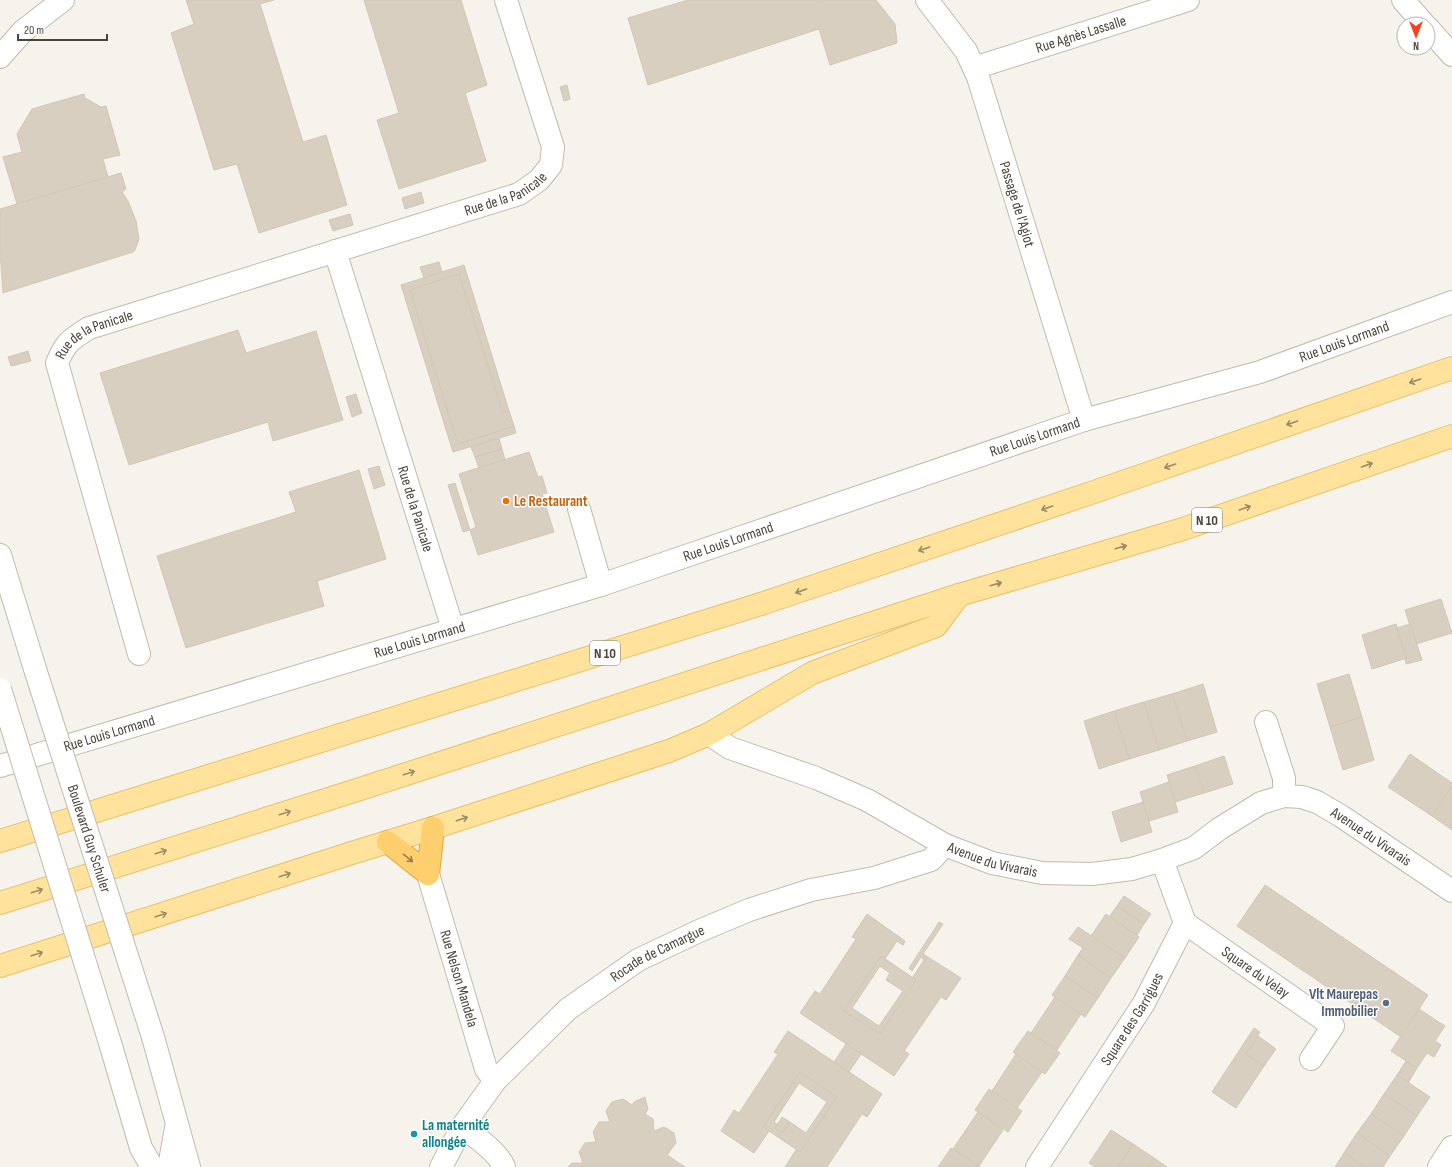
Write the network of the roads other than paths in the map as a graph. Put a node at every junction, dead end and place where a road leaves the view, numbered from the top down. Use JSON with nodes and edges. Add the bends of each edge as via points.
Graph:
{"nodes":[{"id":1,"x":63,"y":0,"type":"edge"},
{"id":2,"x":506,"y":0,"type":"edge"},
{"id":3,"x":926,"y":0,"type":"edge"},
{"id":4,"x":1188,"y":0,"type":"edge"},
{"id":5,"x":1403,"y":0,"type":"edge"},
{"id":6,"x":1417,"y":16,"type":"edge"},
{"id":7,"x":1436,"y":37,"type":"edge"},
{"id":8,"x":1452,"y":55,"type":"edge"},
{"id":9,"x":0,"y":57,"type":"edge"},
{"id":10,"x":974,"y":68,"type":"junction"},
{"id":11,"x":335,"y":251,"type":"junction"},
{"id":12,"x":1452,"y":302,"type":"edge"},
{"id":13,"x":1452,"y":368,"type":"edge"},
{"id":14,"x":1084,"y":420,"type":"junction"},
{"id":15,"x":1452,"y":436,"type":"edge"},
{"id":16,"x":579,"y":509,"type":"dead end"},
{"id":17,"x":0,"y":555,"type":"edge"},
{"id":18,"x":601,"y":584,"type":"junction"},
{"id":19,"x":959,"y":595,"type":"junction"},
{"id":20,"x":453,"y":629,"type":"junction"},
{"id":21,"x":139,"y":654,"type":"dead end"},
{"id":22,"x":0,"y":690,"type":"edge"},
{"id":23,"x":1266,"y":722,"type":"dead end"},
{"id":24,"x":709,"y":734,"type":"junction"},
{"id":25,"x":0,"y":766,"type":"edge"},
{"id":26,"x":1284,"y":796,"type":"junction"},
{"id":27,"x":433,"y":828,"type":"junction"},
{"id":28,"x":0,"y":841,"type":"edge"},
{"id":29,"x":388,"y":842,"type":"junction"},
{"id":30,"x":945,"y":845,"type":"junction"},
{"id":31,"x":1162,"y":860,"type":"junction"},
{"id":32,"x":428,"y":874,"type":"junction"},
{"id":33,"x":1452,"y":891,"type":"edge"},
{"id":34,"x":0,"y":903,"type":"edge"},
{"id":35,"x":1184,"y":923,"type":"junction"},
{"id":36,"x":0,"y":966,"type":"edge"},
{"id":37,"x":1311,"y":1059,"type":"dead end"},
{"id":38,"x":496,"y":1081,"type":"junction"},
{"id":39,"x":177,"y":1123,"type":"junction"},
{"id":40,"x":462,"y":1127,"type":"junction"},
{"id":41,"x":1452,"y":1147,"type":"edge"},
{"id":42,"x":152,"y":1167,"type":"edge"},
{"id":43,"x":169,"y":1167,"type":"edge"},
{"id":44,"x":189,"y":1167,"type":"edge"},
{"id":45,"x":441,"y":1167,"type":"edge"},
{"id":46,"x":504,"y":1167,"type":"edge"},
{"id":47,"x":1037,"y":1167,"type":"edge"},
{"id":48,"x":1438,"y":1167,"type":"edge"}],
"edges":[{"from":1,"to":9,"type":"street","via":[[22,31]]},
{"from":2,"to":11,"type":"street","name":"Rue de la Panicale","via":[[553,147],[551,165],[539,180],[519,194]]},
{"from":3,"to":10,"type":"street","name":"Passage de l'Agiot","via":[[966,51]]},
{"from":4,"to":10,"type":"street","name":"Rue Agnès Lassalle"},
{"from":5,"to":6,"type":"street"},
{"from":7,"to":8,"type":"street"},
{"from":10,"to":14,"type":"street","name":"Passage de l'Agiot"},
{"from":11,"to":20,"type":"street","name":"Rue de la Panicale"},
{"from":11,"to":21,"type":"street","name":"Rue de la Panicale","via":[[89,328],[70,340],[62,352],[58,363]]},
{"from":12,"to":14,"type":"street","name":"Rue Louis Lormand","via":[[1260,372]]},
{"from":13,"to":28,"type":"main road","number":"N 10","one_way":true,"via":[[764,603]]},
{"from":14,"to":18,"type":"street","name":"Rue Louis Lormand"},
{"from":19,"to":15,"type":"main road","number":"N 10","one_way":true,"via":[[1183,529]]},
{"from":16,"to":18,"type":"street"},
{"from":17,"to":39,"type":"street","name":"Boulevard Guy Schuler","bridge":true,"via":[[153,1037]]},
{"from":18,"to":20,"type":"street","name":"Rue Louis Lormand"},
{"from":19,"to":24,"type":"main road","via":[[936,626],[812,673]]},
{"from":34,"to":19,"type":"main road","number":"N 10","one_way":true,"via":[[365,788]]},
{"from":20,"to":25,"type":"street","name":"Rue Louis Lormand"},
{"from":22,"to":42,"type":"street","bridge":true,"via":[[141,1148]]},
{"from":23,"to":26,"type":"street","via":[[1284,778]]},
{"from":27,"to":24,"type":"main road","one_way":true,"via":[[669,751]]},
{"from":24,"to":30,"type":"street","name":"Avenue du Vivarais","via":[[730,748],[816,778],[867,800]]},
{"from":26,"to":31,"type":"street","name":"Avenue du Vivarais","via":[[1261,803],[1194,848]]},
{"from":26,"to":33,"type":"street","name":"Avenue du Vivarais","via":[[1302,797],[1317,802]]},
{"from":27,"to":29,"type":"main road"},
{"from":27,"to":32,"type":"highway"},
{"from":29,"to":32,"type":"highway","one_way":true},
{"from":36,"to":29,"type":"main road","one_way":true},
{"from":30,"to":31,"type":"street","name":"Avenue du Vivarais","via":[[992,863],[1042,873],[1092,874],[1132,869]]},
{"from":30,"to":38,"type":"street","name":"Rocade de Camargue","via":[[931,860],[874,878],[811,890],[749,910],[638,960],[568,1009]]},
{"from":31,"to":35,"type":"street"},
{"from":32,"to":38,"type":"street","name":"Rue Nelson Mandela","via":[[486,1069]]},
{"from":35,"to":37,"type":"street","name":"Square du Velay","via":[[1333,1026]]},
{"from":35,"to":47,"type":"street","name":"Square des Garrigues","via":[[1144,1003]]},
{"from":38,"to":40,"type":"street","name":"Rocade de Camargue"},
{"from":39,"to":43,"type":"street","name":"Boulevard Guy Schuler"},
{"from":39,"to":44,"type":"street","name":"Boulevard Guy Schuler"},
{"from":40,"to":45,"type":"street","name":"Rocade de Camargue"},
{"from":40,"to":46,"type":"street","via":[[475,1136]]},
{"from":41,"to":48,"type":"street"}]}
